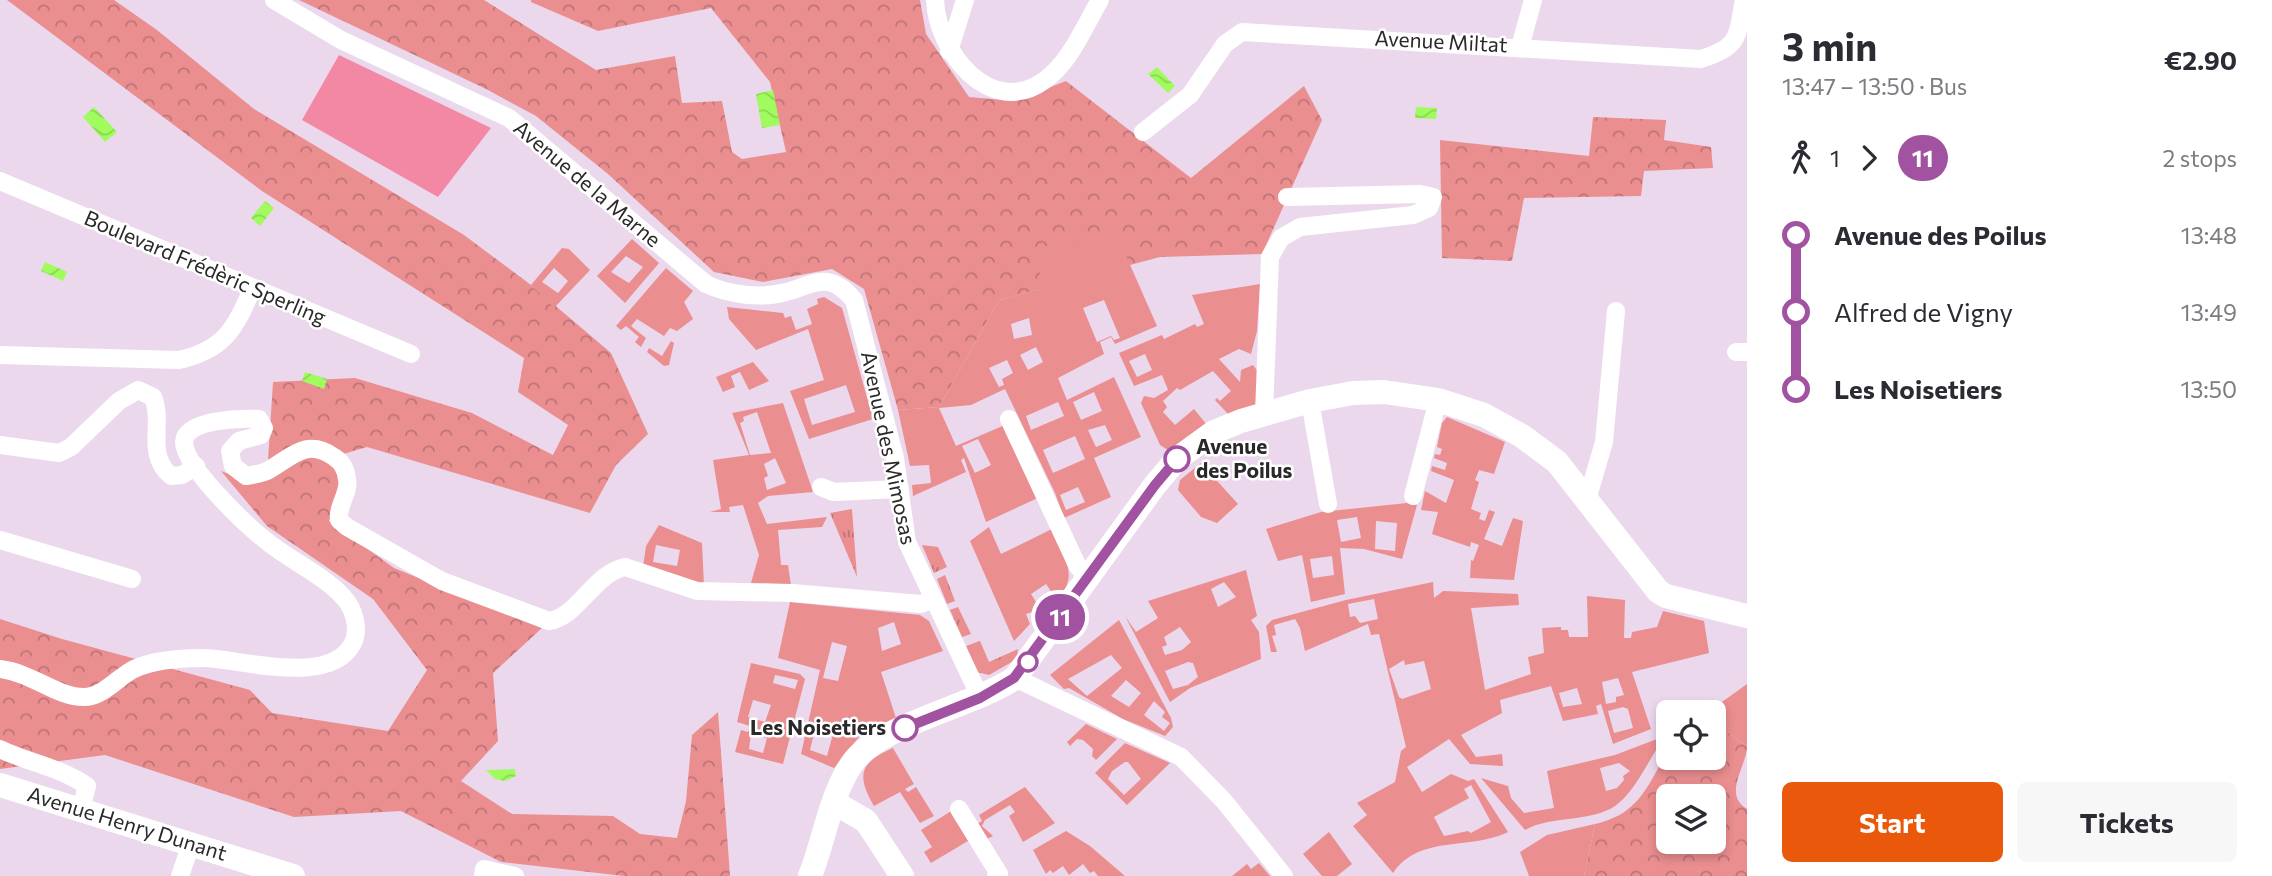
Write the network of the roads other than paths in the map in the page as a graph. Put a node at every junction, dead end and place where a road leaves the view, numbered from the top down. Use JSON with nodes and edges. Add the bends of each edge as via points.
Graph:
{"nodes":[{"id":1,"x":274,"y":0,"type":"edge"},
{"id":2,"x":935,"y":0,"type":"edge"},
{"id":3,"x":965,"y":0,"type":"edge"},
{"id":4,"x":1100,"y":0,"type":"edge"},
{"id":5,"x":1533,"y":0,"type":"edge"},
{"id":6,"x":1744,"y":0,"type":"edge"},
{"id":7,"x":1520,"y":47,"type":"junction"},
{"id":8,"x":949,"y":51,"type":"junction"},
{"id":9,"x":1143,"y":132,"type":"dead end"},
{"id":10,"x":0,"y":181,"type":"edge"},
{"id":11,"x":1287,"y":197,"type":"dead end"},
{"id":12,"x":829,"y":282,"type":"joint"},
{"id":13,"x":252,"y":289,"type":"junction"},
{"id":14,"x":1616,"y":311,"type":"dead end"},
{"id":15,"x":411,"y":354,"type":"dead end"},
{"id":16,"x":0,"y":355,"type":"edge"},
{"id":17,"x":1438,"y":400,"type":"junction"},
{"id":18,"x":1310,"y":401,"type":"junction"},
{"id":19,"x":1264,"y":413,"type":"junction"},
{"id":20,"x":1009,"y":419,"type":"dead end"},
{"id":21,"x":0,"y":445,"type":"edge"},
{"id":22,"x":195,"y":466,"type":"junction"},
{"id":23,"x":821,"y":487,"type":"dead end"},
{"id":24,"x":900,"y":489,"type":"junction"},
{"id":25,"x":1413,"y":496,"type":"dead end"},
{"id":26,"x":1587,"y":500,"type":"junction"},
{"id":27,"x":1328,"y":504,"type":"dead end"},
{"id":28,"x":0,"y":540,"type":"edge"},
{"id":29,"x":1090,"y":577,"type":"junction"},
{"id":30,"x":132,"y":579,"type":"dead end"},
{"id":31,"x":933,"y":600,"type":"junction"},
{"id":32,"x":1747,"y":617,"type":"edge"},
{"id":33,"x":0,"y":670,"type":"edge"},
{"id":34,"x":1014,"y":678,"type":"junction"},
{"id":35,"x":980,"y":698,"type":"junction"},
{"id":36,"x":0,"y":748,"type":"edge"},
{"id":37,"x":0,"y":785,"type":"edge"},
{"id":38,"x":835,"y":803,"type":"junction"},
{"id":39,"x":81,"y":809,"type":"junction"},
{"id":40,"x":960,"y":809,"type":"dead end"},
{"id":41,"x":191,"y":844,"type":"junction"},
{"id":42,"x":180,"y":876,"type":"edge"},
{"id":43,"x":293,"y":876,"type":"edge"},
{"id":44,"x":483,"y":876,"type":"edge"},
{"id":45,"x":515,"y":876,"type":"edge"},
{"id":46,"x":810,"y":876,"type":"edge"},
{"id":47,"x":902,"y":876,"type":"edge"},
{"id":48,"x":1005,"y":876,"type":"edge"},
{"id":49,"x":1284,"y":876,"type":"edge"}],
"edges":[{"from":1,"to":12,"type":"street","name":"Avenue de la Marne","via":[[341,40],[509,118],[706,284],[765,295]]},
{"from":2,"to":8,"type":"street","via":[[936,21]]},
{"from":3,"to":8,"type":"street"},
{"from":4,"to":8,"type":"street","via":[[1063,64],[1043,81],[1019,92],[986,88]]},
{"from":5,"to":7,"type":"street"},
{"from":6,"to":7,"type":"street","name":"Avenue Miltat","via":[[1737,37],[1725,52],[1701,59]]},
{"from":7,"to":9,"type":"street","name":"Avenue Miltat","via":[[1242,32],[1225,44],[1190,95]]},
{"from":10,"to":13,"type":"street","name":"Boulevard Frédèric Sperling"},
{"from":11,"to":19,"type":"street","via":[[1433,197],[1429,208],[1413,215],[1300,227],[1281,238],[1270,257]]},
{"from":12,"to":24,"type":"street","name":"Avenue des Mimosas","via":[[854,300]]},
{"from":13,"to":15,"type":"street","name":"Boulevard Frédèric Sperling"},
{"from":13,"to":16,"type":"street","via":[[238,323],[222,342],[200,356],[179,360]]},
{"from":14,"to":26,"type":"street","via":[[1604,442]]},
{"from":17,"to":18,"type":"street","via":[[1384,392]]},
{"from":17,"to":25,"type":"street"},
{"from":17,"to":26,"type":"street","via":[[1484,415],[1522,436],[1557,462]]},
{"from":18,"to":19,"type":"street"},
{"from":18,"to":27,"type":"street"},
{"from":19,"to":29,"type":"street","via":[[1214,432],[1177,459]]},
{"from":20,"to":29,"type":"street","via":[[1078,567]]},
{"from":21,"to":22,"type":"street","via":[[59,453],[138,390],[153,397],[159,411],[155,446],[160,467],[171,476]]},
{"from":22,"to":31,"type":"street","via":[[184,440],[188,431],[210,423],[259,419],[264,428],[261,435],[239,441],[230,450],[233,466],[246,476],[265,472],[295,451],[311,447],[329,453],[342,462],[348,482],[338,510],[339,520],[347,527],[442,581],[549,621],[564,615],[606,576],[625,567],[697,590],[922,604]]},
{"from":22,"to":33,"type":"street","via":[[262,538],[332,587],[348,604],[357,625],[354,643],[346,652],[320,664],[283,668],[204,658],[157,662],[134,669],[88,697],[69,696],[20,672]]},
{"from":23,"to":24,"type":"street","via":[[834,492]]},
{"from":24,"to":31,"type":"street","name":"Avenue des Mimosas","via":[[907,542]]},
{"from":26,"to":32,"type":"street","via":[[1658,592]]},
{"from":28,"to":30,"type":"street"},
{"from":29,"to":34,"type":"street"},
{"from":31,"to":35,"type":"street","name":"Avenue des Mimosas"},
{"from":34,"to":35,"type":"street"},
{"from":34,"to":49,"type":"street","via":[[1181,757],[1224,800]]},
{"from":35,"to":38,"type":"street","via":[[870,744],[849,767]]},
{"from":36,"to":39,"type":"street","via":[[66,772],[87,786]]},
{"from":37,"to":39,"type":"street","name":"Avenue Henry Dunant"},
{"from":38,"to":46,"type":"street"},
{"from":38,"to":47,"type":"street","via":[[866,821]]},
{"from":39,"to":41,"type":"street","name":"Avenue Henry Dunant"},
{"from":40,"to":48,"type":"street"},
{"from":41,"to":42,"type":"street"},
{"from":41,"to":43,"type":"street","name":"Avenue Henry Dunant"},
{"from":44,"to":45,"type":"street","via":[[484,869]]}]}
